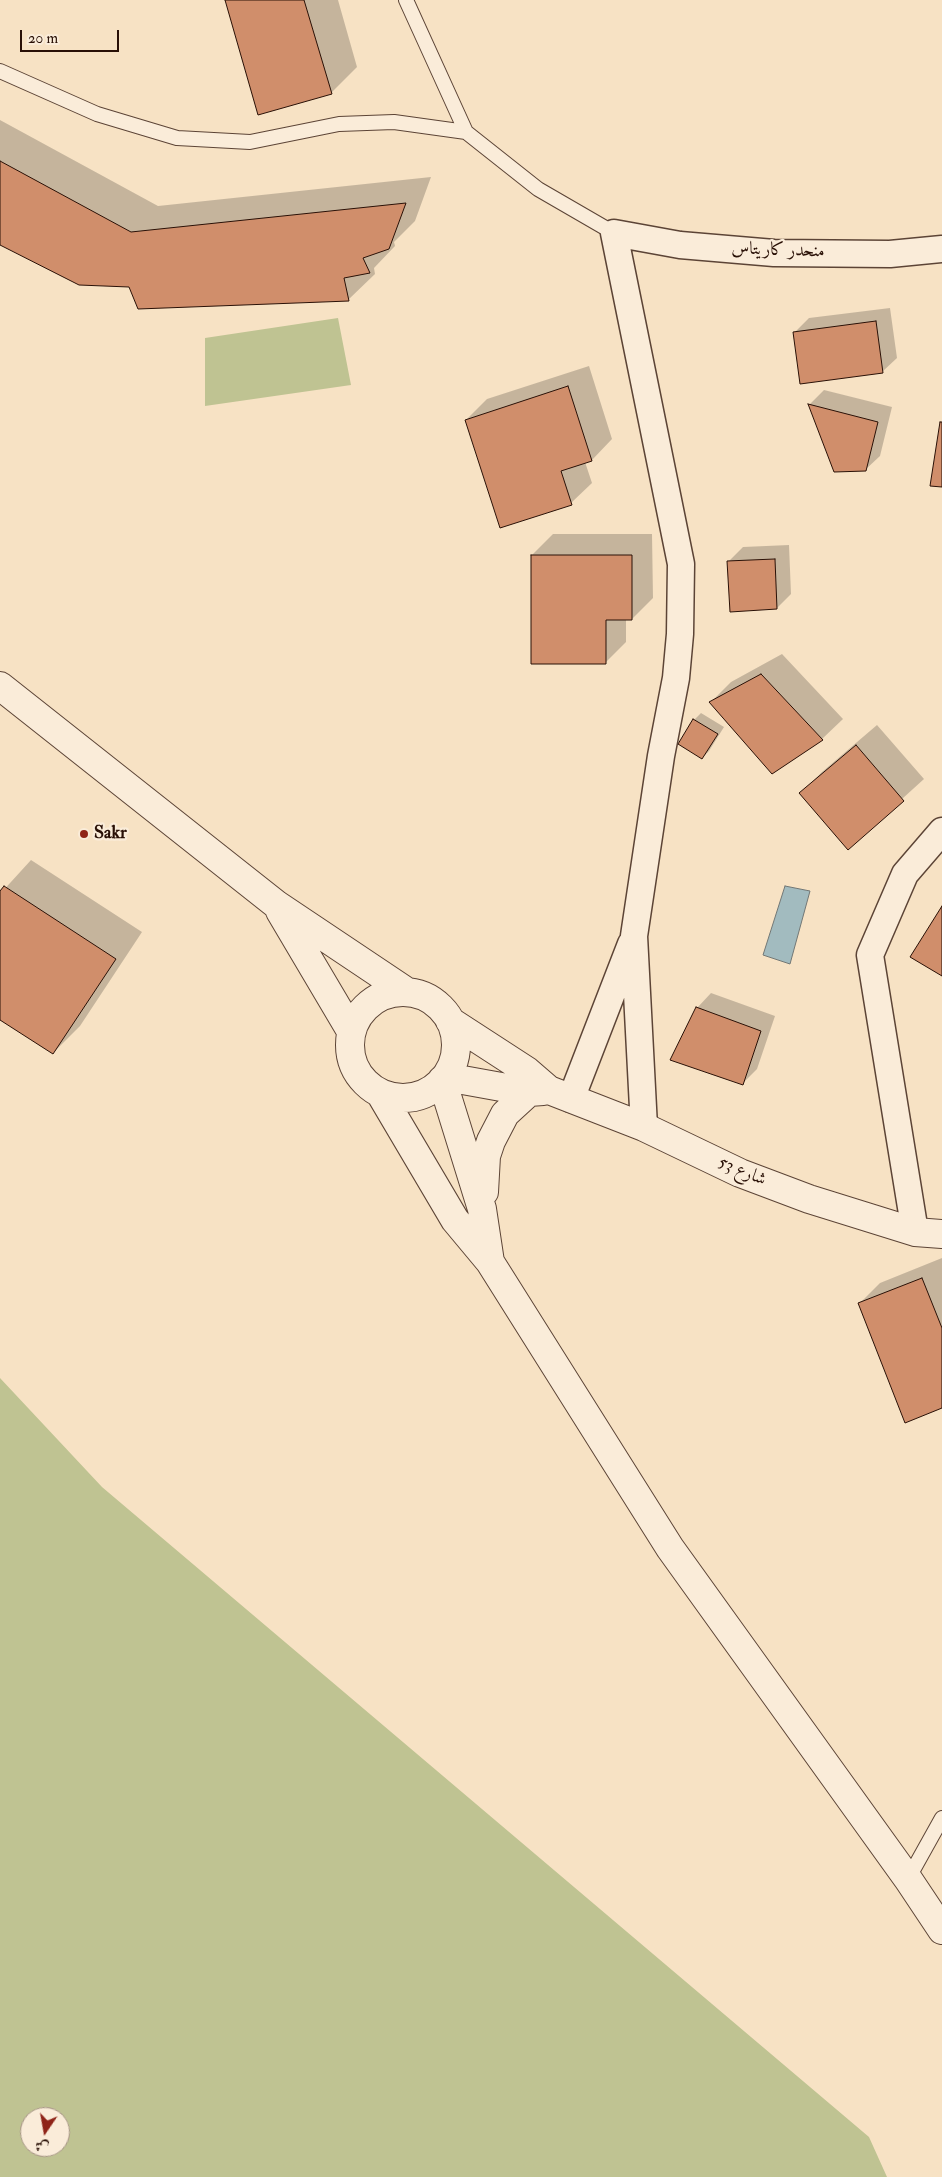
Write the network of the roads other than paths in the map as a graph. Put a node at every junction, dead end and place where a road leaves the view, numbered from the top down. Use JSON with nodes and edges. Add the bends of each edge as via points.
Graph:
{"nodes":[{"id":1,"x":406,"y":0,"type":"edge"},
{"id":2,"x":0,"y":71,"type":"edge"},
{"id":3,"x":466,"y":132,"type":"junction"},
{"id":4,"x":614,"y":232,"type":"junction"},
{"id":5,"x":942,"y":249,"type":"edge"},
{"id":6,"x":0,"y":686,"type":"edge"},
{"id":7,"x":942,"y":831,"type":"edge"},
{"id":8,"x":277,"y":905,"type":"junction"},
{"id":9,"x":634,"y":936,"type":"junction"},
{"id":10,"x":407,"y":992,"type":"junction"},
{"id":11,"x":450,"y":1021,"type":"junction"},
{"id":12,"x":351,"y":1031,"type":"junction"},
{"id":13,"x":444,"y":1078,"type":"junction"},
{"id":14,"x":380,"y":1093,"type":"junction"},
{"id":15,"x":550,"y":1094,"type":"junction"},
{"id":16,"x":644,"y":1127,"type":"junction"},
{"id":17,"x":482,"y":1208,"type":"junction"},
{"id":18,"x":929,"y":1232,"type":"edge"},
{"id":19,"x":490,"y":1262,"type":"junction"},
{"id":20,"x":942,"y":1818,"type":"edge"},
{"id":21,"x":908,"y":1879,"type":"junction"},
{"id":22,"x":942,"y":1930,"type":"edge"}],
"edges":[{"from":1,"to":3,"type":"lane"},
{"from":2,"to":3,"type":"lane","via":[[97,114],[177,138],[250,142],[339,124],[394,122]]},
{"from":3,"to":4,"type":"lane","via":[[538,189]]},
{"from":4,"to":5,"type":"street","name":"منحدر كاريتاس","via":[[680,245],[774,253],[890,254]]},
{"from":4,"to":9,"type":"street","via":[[681,564],[676,678]]},
{"from":6,"to":8,"type":"street"},
{"from":7,"to":18,"type":"street","via":[[905,874],[870,955]]},
{"from":8,"to":10,"type":"street"},
{"from":8,"to":12,"type":"street"},
{"from":9,"to":15,"type":"street"},
{"from":9,"to":16,"type":"street"},
{"from":10,"to":11,"type":"street","via":[[425,996],[440,1006]]},
{"from":10,"to":12,"type":"street","via":[[382,995],[362,1009]]},
{"from":11,"to":13,"type":"street","via":[[456,1040],[454,1059]]},
{"from":11,"to":15,"type":"street","via":[[527,1070]]},
{"from":12,"to":14,"type":"street","via":[[350,1056],[361,1078]]},
{"from":13,"to":14,"type":"street","via":[[424,1094],[402,1098]]},
{"from":13,"to":15,"type":"street"},
{"from":13,"to":17,"type":"street"},
{"from":14,"to":19,"type":"street","via":[[456,1220]]},
{"from":15,"to":16,"type":"street","name":"شارع 53"},
{"from":15,"to":17,"type":"street","via":[[505,1114],[486,1156]]},
{"from":16,"to":18,"type":"street","name":"شارع 53","via":[[740,1173],[809,1199]]},
{"from":17,"to":19,"type":"street"},
{"from":19,"to":21,"type":"street","via":[[670,1548]]},
{"from":20,"to":21,"type":"lane"},
{"from":21,"to":22,"type":"street"}]}
